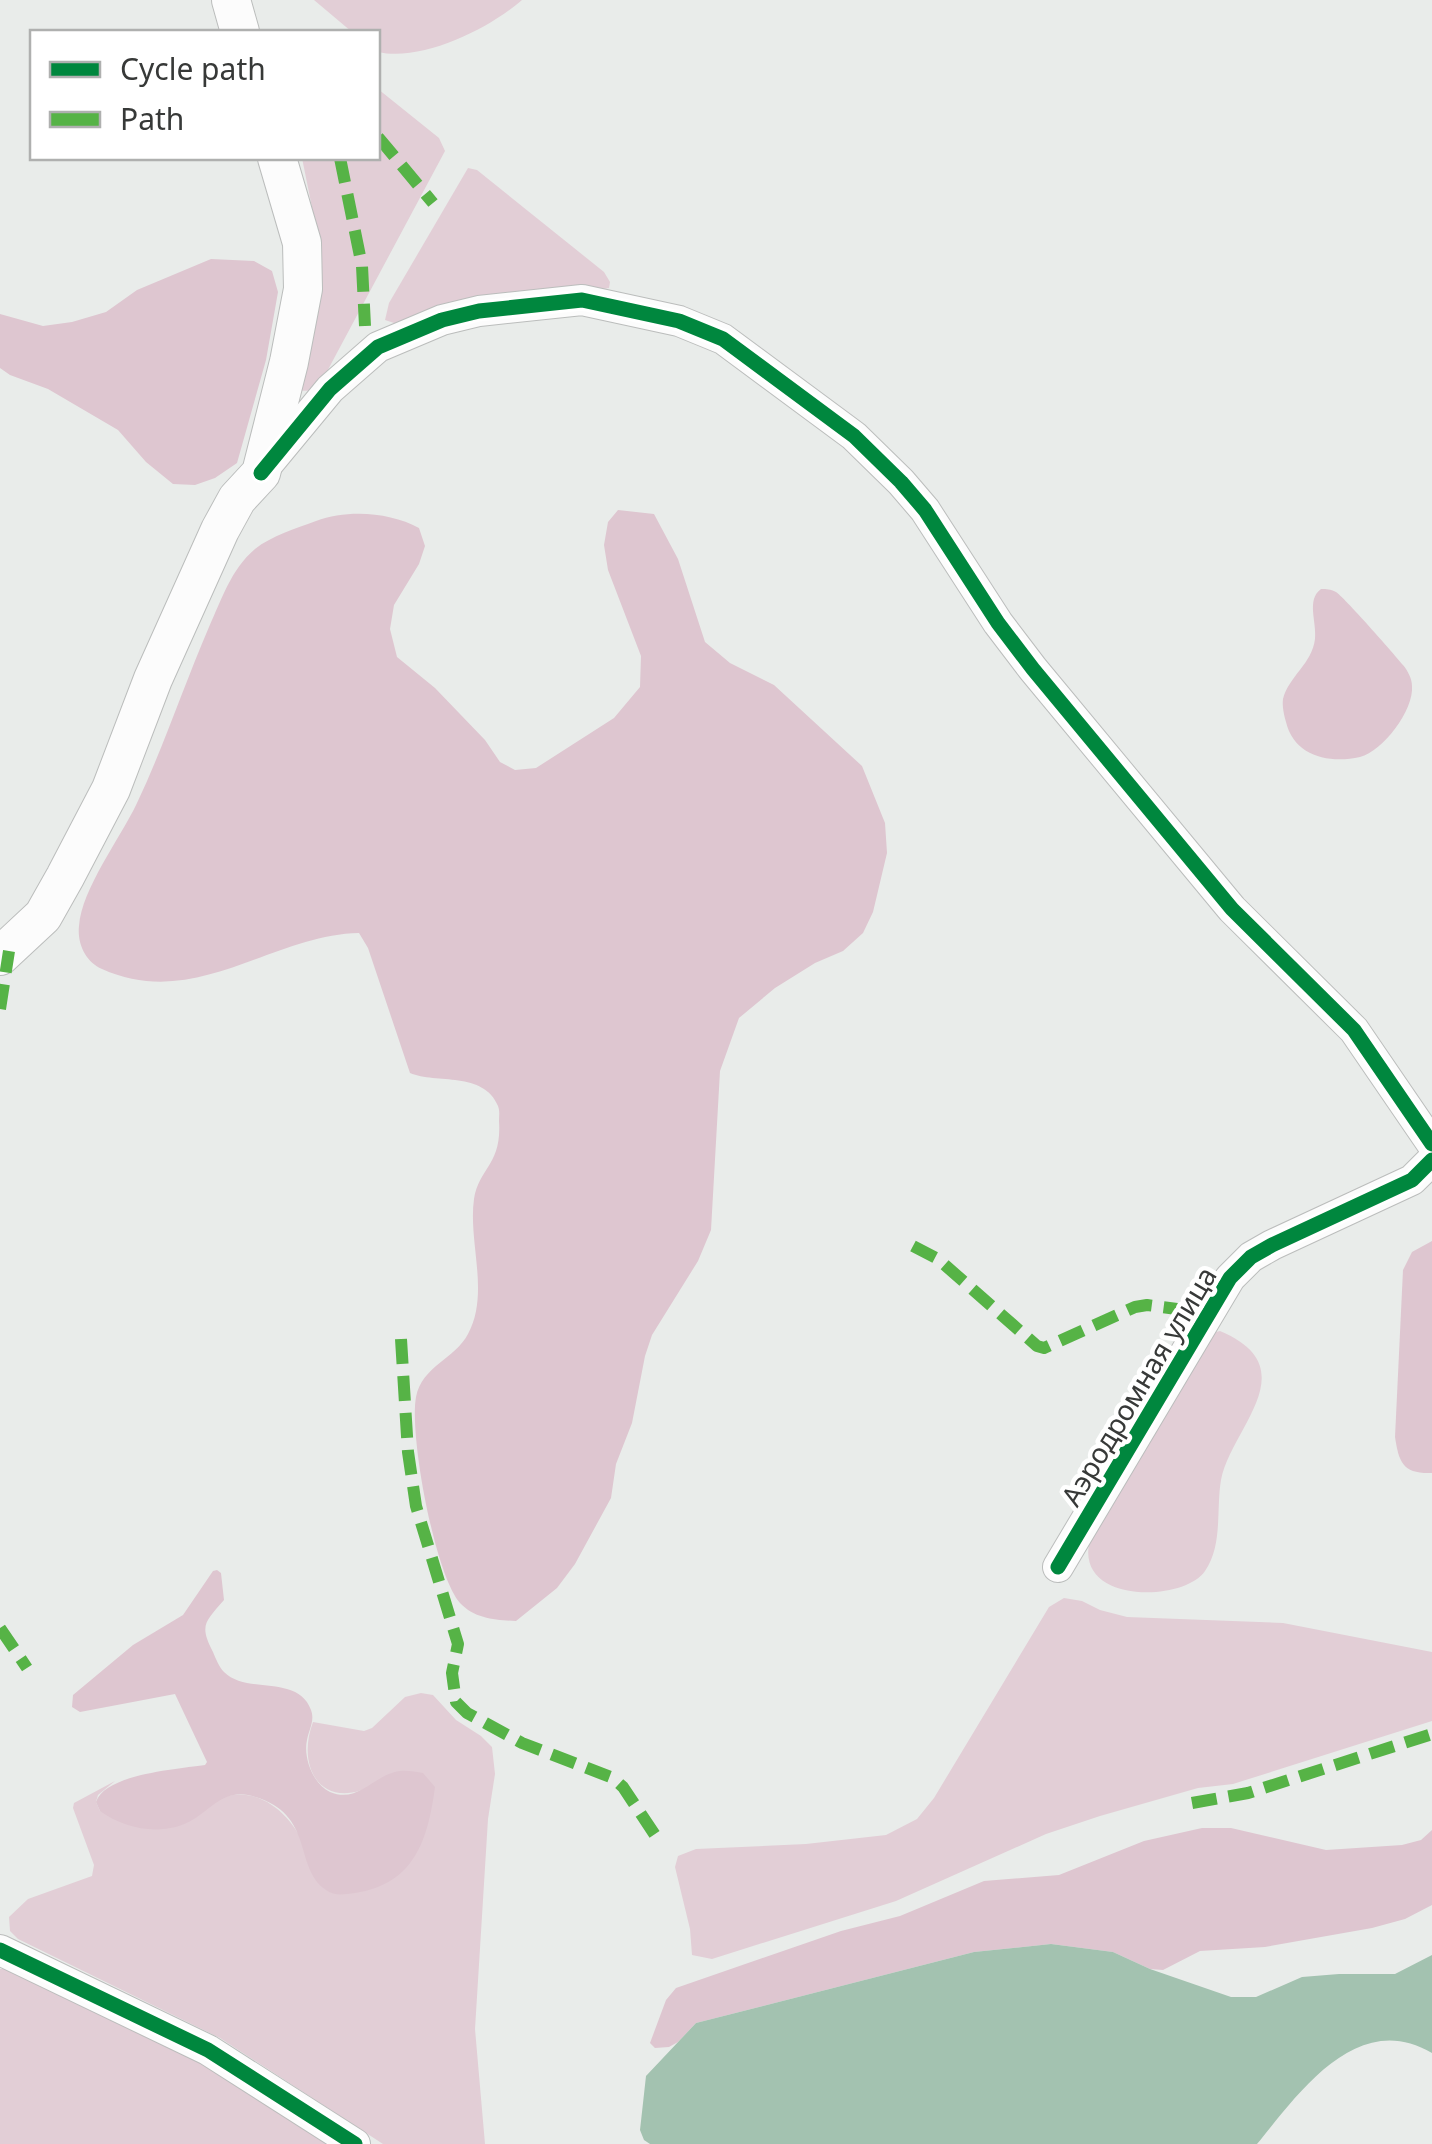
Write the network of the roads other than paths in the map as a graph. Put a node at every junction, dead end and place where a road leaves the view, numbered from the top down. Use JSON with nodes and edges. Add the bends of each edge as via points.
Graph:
{"nodes":[{"id":1,"x":231,"y":0,"type":"edge"},
{"id":2,"x":239,"y":30,"type":"edge"},
{"id":3,"x":279,"y":160,"type":"edge"},
{"id":4,"x":260,"y":473,"type":"junction"},
{"id":5,"x":0,"y":956,"type":"edge"},
{"id":6,"x":1432,"y":1144,"type":"edge"},
{"id":7,"x":1432,"y":1160,"type":"edge"},
{"id":8,"x":1058,"y":1568,"type":"dead end"},
{"id":9,"x":0,"y":1950,"type":"edge"},
{"id":10,"x":355,"y":2144,"type":"edge"}],
"edges":[{"from":1,"to":2,"type":"main road"},
{"from":3,"to":4,"type":"main road","via":[[302,243],[303,290]]},
{"from":4,"to":5,"type":"main road","via":[[220,530],[111,789],[65,877],[43,916]]},
{"from":4,"to":6,"type":"street","via":[[330,389],[378,347],[442,320],[582,300],[679,321],[723,339],[854,436],[901,482],[1032,669],[1232,909],[1354,1030]]},
{"from":7,"to":8,"type":"street","name":"Аэродромная улица","via":[[1412,1180],[1272,1244],[1230,1278]]},
{"from":9,"to":10,"type":"street","via":[[208,2050]]}]}
